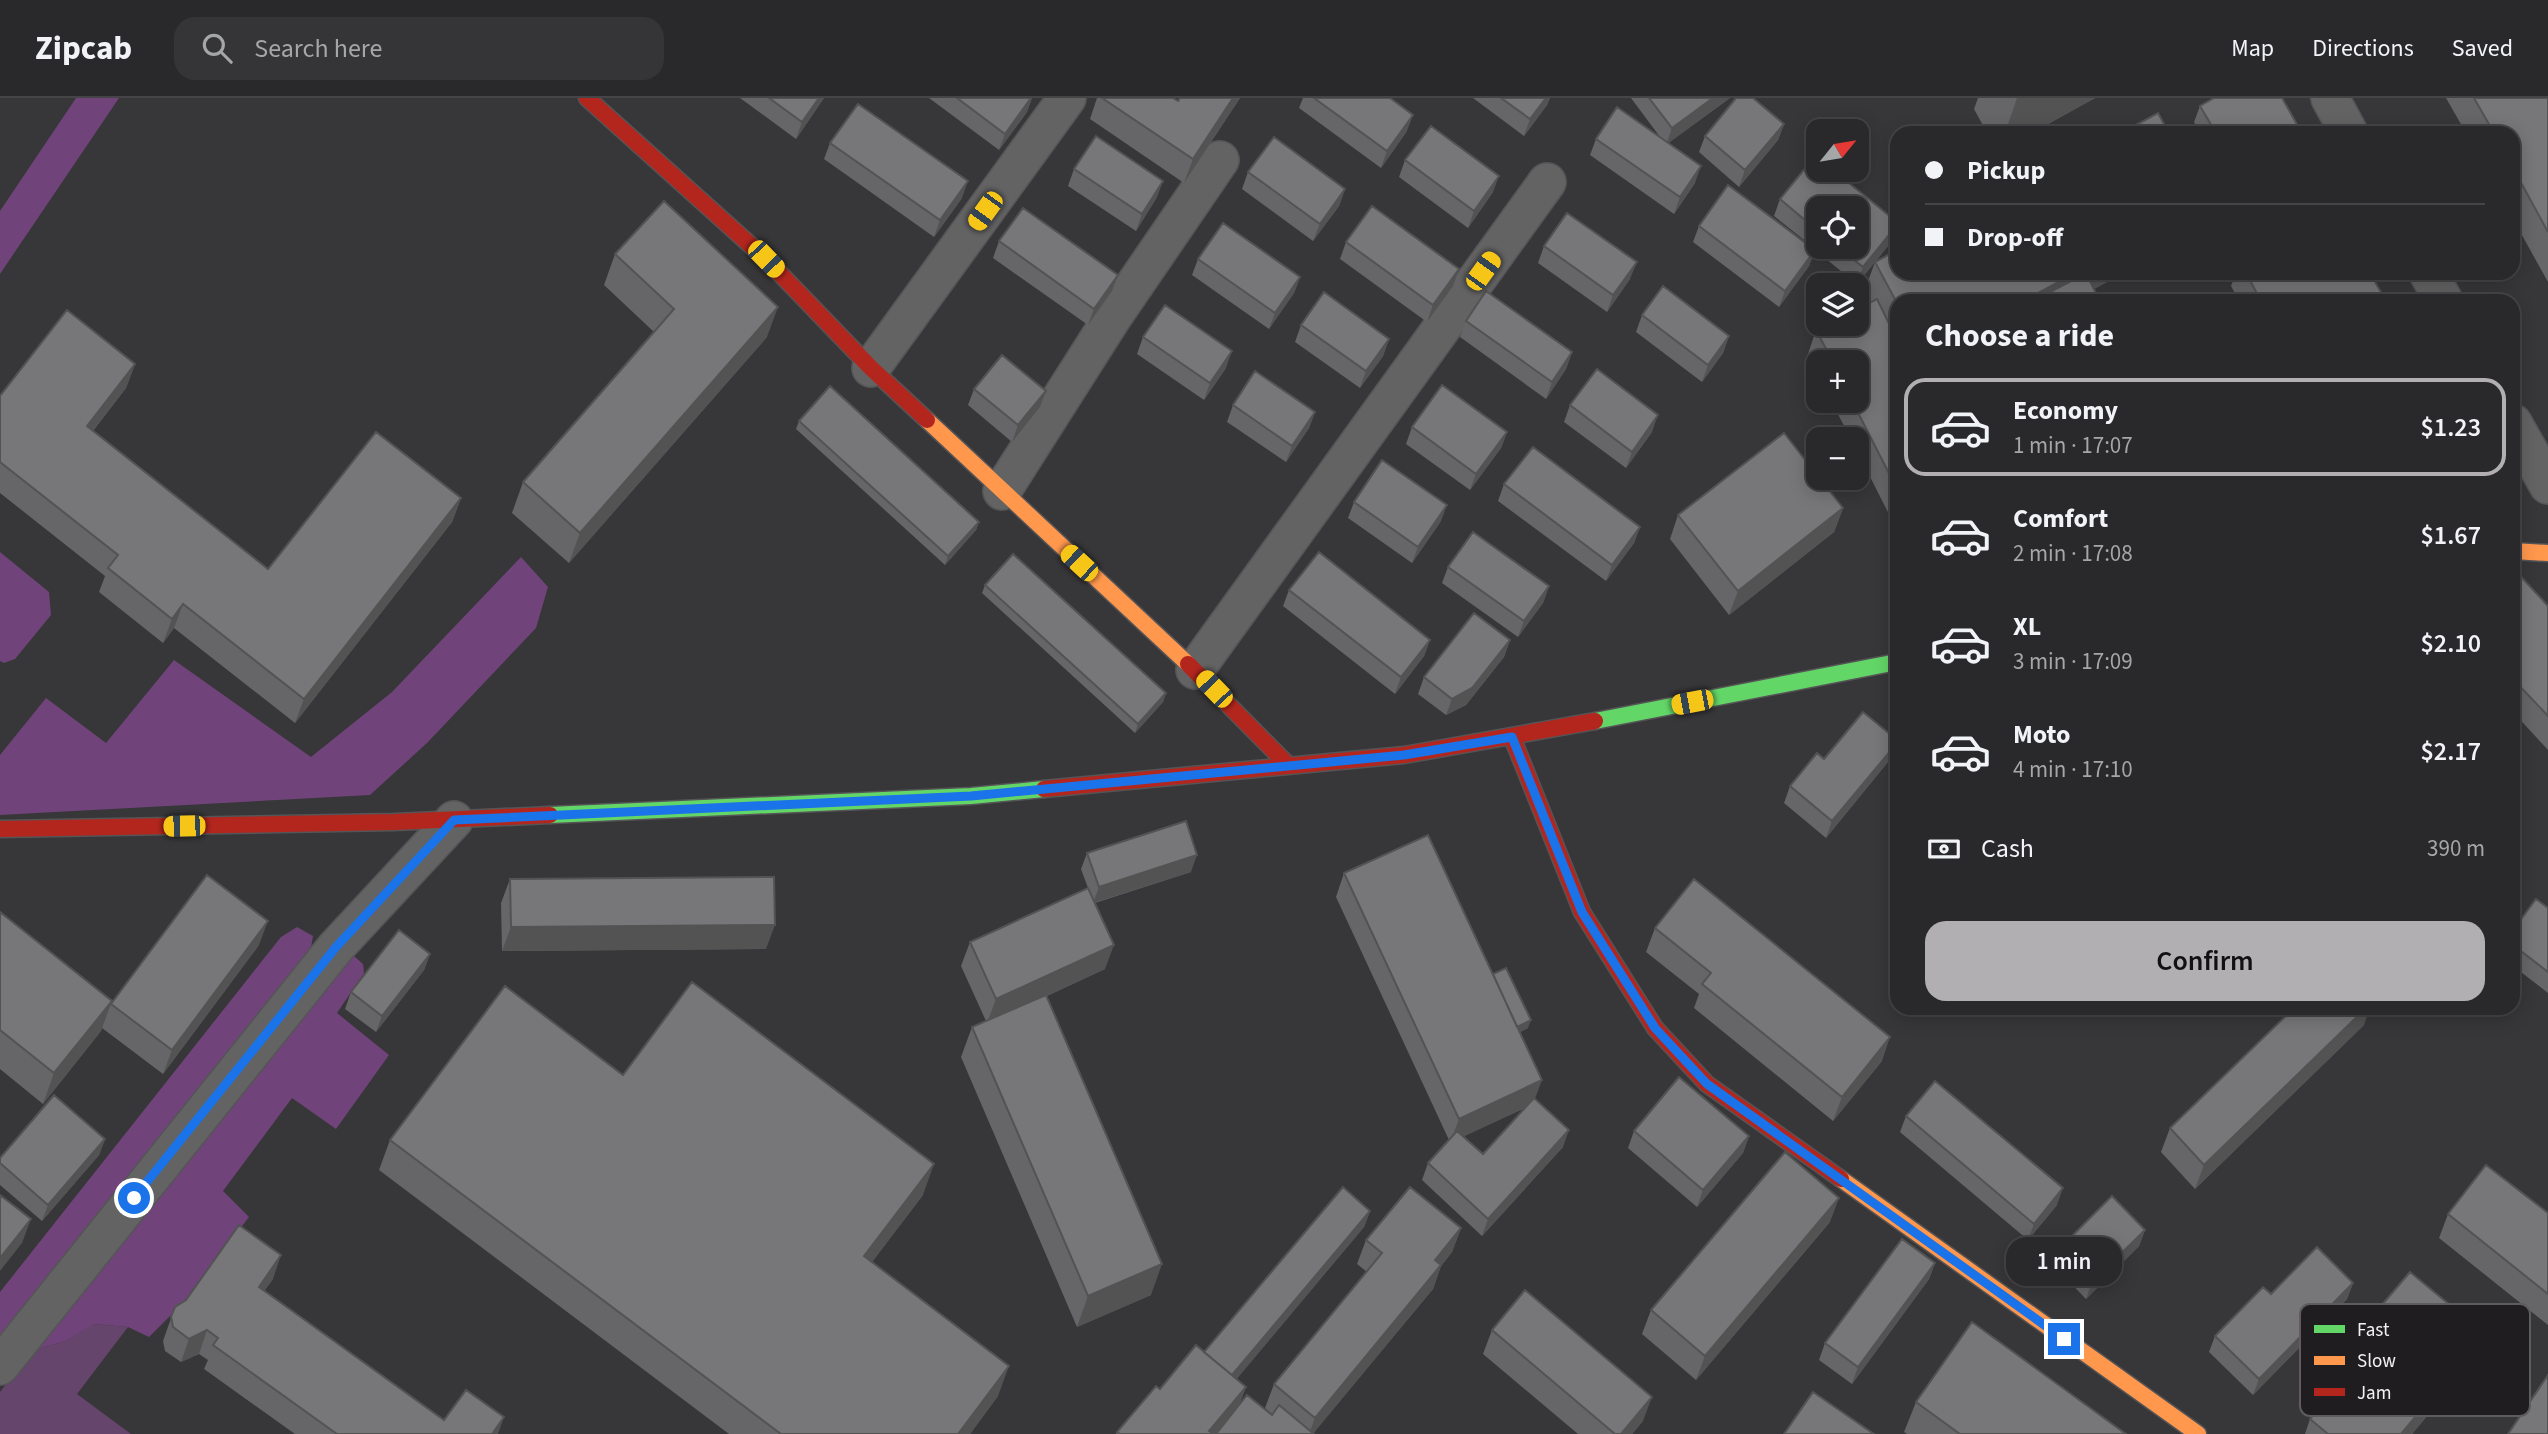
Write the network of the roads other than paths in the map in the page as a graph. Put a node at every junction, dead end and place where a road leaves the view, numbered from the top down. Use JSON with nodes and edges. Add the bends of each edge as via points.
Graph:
{"nodes":[{"id":1,"x":587,"y":98,"type":"edge"},
{"id":2,"x":1067,"y":98,"type":"edge"},
{"id":3,"x":2330,"y":98,"type":"edge"},
{"id":4,"x":2345,"y":126,"type":"edge"},
{"id":5,"x":1220,"y":160,"type":"dead end"},
{"id":6,"x":1547,"y":182,"type":"dead end"},
{"id":7,"x":871,"y":368,"type":"junction"},
{"id":8,"x":2520,"y":435,"type":"edge"},
{"id":9,"x":2548,"y":485,"type":"edge"},
{"id":10,"x":1002,"y":491,"type":"junction"},
{"id":11,"x":2520,"y":551,"type":"edge"},
{"id":12,"x":2548,"y":553,"type":"edge"},
{"id":13,"x":1890,"y":663,"type":"edge"},
{"id":14,"x":1195,"y":670,"type":"junction"},
{"id":15,"x":1512,"y":737,"type":"junction"},
{"id":16,"x":1288,"y":765,"type":"junction"},
{"id":17,"x":454,"y":820,"type":"junction"},
{"id":18,"x":0,"y":829,"type":"edge"},
{"id":19,"x":0,"y":1366,"type":"edge"},
{"id":20,"x":2198,"y":1434,"type":"edge"}],
"edges":[{"from":1,"to":7,"type":"street","via":[[766,259]]},
{"from":2,"to":7,"type":"street"},
{"from":3,"to":4,"type":"street"},
{"from":5,"to":10,"type":"street"},
{"from":6,"to":14,"type":"street"},
{"from":7,"to":10,"type":"street"},
{"from":8,"to":9,"type":"street"},
{"from":10,"to":14,"type":"street"},
{"from":11,"to":12,"type":"street"},
{"from":13,"to":15,"type":"street"},
{"from":14,"to":16,"type":"street"},
{"from":15,"to":16,"type":"street","via":[[1404,755]]},
{"from":15,"to":20,"type":"street","via":[[1582,912],[1655,1028],[1707,1084]]},
{"from":16,"to":17,"type":"street","via":[[971,796]]},
{"from":17,"to":18,"type":"street"},
{"from":17,"to":19,"type":"street","via":[[336,947]]}]}
